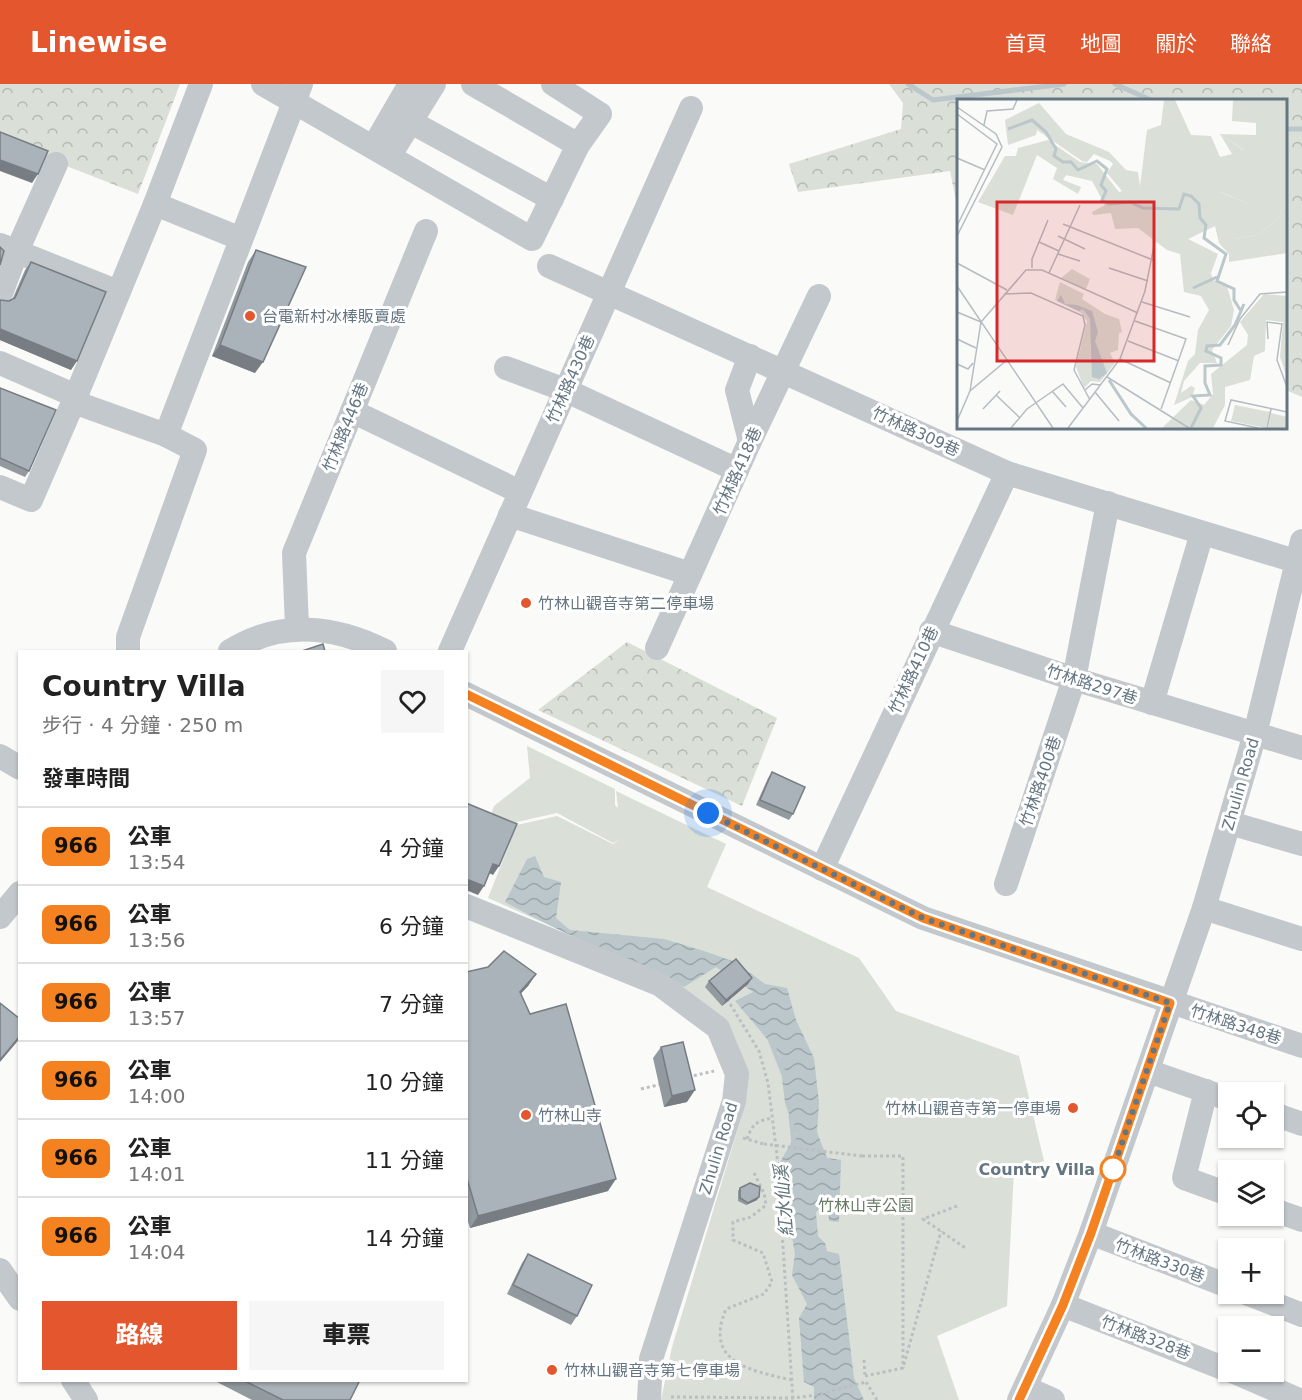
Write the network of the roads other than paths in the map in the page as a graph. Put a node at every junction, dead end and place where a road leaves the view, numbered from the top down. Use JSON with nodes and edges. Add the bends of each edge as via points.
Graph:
{"nodes":[{"id":1,"x":201,"y":84,"type":"edge"},
{"id":2,"x":263,"y":84,"type":"edge"},
{"id":3,"x":410,"y":84,"type":"edge"},
{"id":4,"x":434,"y":84,"type":"edge"},
{"id":5,"x":473,"y":84,"type":"edge"},
{"id":6,"x":553,"y":84,"type":"edge"},
{"id":7,"x":297,"y":92,"type":"edge"},
{"id":8,"x":691,"y":108,"type":"dead end"},
{"id":9,"x":415,"y":115,"type":"junction"},
{"id":10,"x":578,"y":145,"type":"junction"},
{"id":11,"x":382,"y":151,"type":"junction"},
{"id":12,"x":57,"y":164,"type":"dead end"},
{"id":13,"x":555,"y":193,"type":"junction"},
{"id":14,"x":155,"y":204,"type":"junction"},
{"id":15,"x":426,"y":231,"type":"dead end"},
{"id":16,"x":240,"y":238,"type":"junction"},
{"id":17,"x":8,"y":248,"type":"edge"},
{"id":18,"x":549,"y":266,"type":"dead end"},
{"id":19,"x":118,"y":292,"type":"junction"},
{"id":20,"x":608,"y":292,"type":"junction"},
{"id":21,"x":0,"y":296,"type":"edge"},
{"id":22,"x":819,"y":296,"type":"dead end"},
{"id":23,"x":750,"y":356,"type":"junction"},
{"id":24,"x":0,"y":363,"type":"edge"},
{"id":25,"x":506,"y":368,"type":"dead end"},
{"id":26,"x":783,"y":370,"type":"junction"},
{"id":27,"x":565,"y":390,"type":"junction"},
{"id":28,"x":76,"y":396,"type":"junction"},
{"id":29,"x":352,"y":411,"type":"junction"},
{"id":30,"x":165,"y":435,"type":"junction"},
{"id":31,"x":750,"y":441,"type":"junction"},
{"id":32,"x":737,"y":470,"type":"junction"},
{"id":33,"x":1007,"y":472,"type":"junction"},
{"id":34,"x":0,"y":487,"type":"edge"},
{"id":35,"x":520,"y":492,"type":"junction"},
{"id":36,"x":1108,"y":503,"type":"junction"},
{"id":37,"x":510,"y":515,"type":"junction"},
{"id":38,"x":1202,"y":533,"type":"junction"},
{"id":39,"x":1300,"y":555,"type":"edge"},
{"id":40,"x":690,"y":574,"type":"junction"},
{"id":41,"x":297,"y":627,"type":"junction"},
{"id":42,"x":931,"y":631,"type":"junction"},
{"id":43,"x":657,"y":648,"type":"dead end"},
{"id":44,"x":128,"y":650,"type":"edge"},
{"id":45,"x":232,"y":650,"type":"edge"},
{"id":46,"x":382,"y":650,"type":"edge"},
{"id":47,"x":450,"y":650,"type":"edge"},
{"id":48,"x":1074,"y":679,"type":"junction"},
{"id":49,"x":468,"y":695,"type":"edge"},
{"id":50,"x":1152,"y":703,"type":"junction"},
{"id":51,"x":1255,"y":734,"type":"junction"},
{"id":52,"x":1302,"y":748,"type":"edge"},
{"id":53,"x":0,"y":756,"type":"edge"},
{"id":54,"x":18,"y":767,"type":"edge"},
{"id":55,"x":1230,"y":823,"type":"junction"},
{"id":56,"x":1302,"y":844,"type":"edge"},
{"id":57,"x":822,"y":869,"type":"junction"},
{"id":58,"x":1006,"y":884,"type":"dead end"},
{"id":59,"x":18,"y":895,"type":"edge"},
{"id":60,"x":468,"y":907,"type":"edge"},
{"id":61,"x":1204,"y":908,"type":"junction"},
{"id":62,"x":0,"y":917,"type":"edge"},
{"id":63,"x":1302,"y":939,"type":"edge"},
{"id":64,"x":1170,"y":1003,"type":"junction"},
{"id":65,"x":1302,"y":1046,"type":"edge"},
{"id":66,"x":1148,"y":1071,"type":"junction"},
{"id":67,"x":1217,"y":1095,"type":"edge"},
{"id":68,"x":1284,"y":1118,"type":"edge"},
{"id":69,"x":1302,"y":1124,"type":"edge"},
{"id":70,"x":1218,"y":1190,"type":"edge"},
{"id":71,"x":1284,"y":1213,"type":"edge"},
{"id":72,"x":1302,"y":1220,"type":"edge"},
{"id":73,"x":1091,"y":1233,"type":"junction"},
{"id":74,"x":0,"y":1270,"type":"edge"},
{"id":75,"x":1218,"y":1282,"type":"edge"},
{"id":76,"x":18,"y":1296,"type":"edge"},
{"id":77,"x":1274,"y":1304,"type":"edge"},
{"id":78,"x":1063,"y":1305,"type":"junction"},
{"id":79,"x":1302,"y":1315,"type":"edge"},
{"id":80,"x":1218,"y":1365,"type":"edge"},
{"id":81,"x":1258,"y":1382,"type":"edge"},
{"id":82,"x":1023,"y":1394,"type":"edge"},
{"id":83,"x":659,"y":1398,"type":"edge"},
{"id":84,"x":1053,"y":1400,"type":"edge"},
{"id":85,"x":1299,"y":1400,"type":"edge"}],
"edges":[{"from":1,"to":14,"type":"street"},
{"from":2,"to":7,"type":"street"},
{"from":3,"to":11,"type":"street"},
{"from":4,"to":9,"type":"street"},
{"from":5,"to":10,"type":"street"},
{"from":6,"to":10,"type":"street","via":[[600,114]]},
{"from":7,"to":11,"type":"street"},
{"from":7,"to":16,"type":"street"},
{"from":8,"to":20,"type":"street","name":"竹林路430巷"},
{"from":9,"to":11,"type":"street"},
{"from":9,"to":13,"type":"street"},
{"from":10,"to":13,"type":"street"},
{"from":11,"to":13,"type":"street","via":[[532,239]]},
{"from":12,"to":17,"type":"street"},
{"from":14,"to":16,"type":"street"},
{"from":14,"to":19,"type":"street"},
{"from":15,"to":29,"type":"street","name":"竹林路446巷"},
{"from":16,"to":30,"type":"street"},
{"from":17,"to":19,"type":"street"},
{"from":17,"to":21,"type":"street"},
{"from":18,"to":20,"type":"street","name":"竹林路309巷"},
{"from":19,"to":28,"type":"street"},
{"from":20,"to":23,"type":"street","name":"竹林路309巷"},
{"from":20,"to":27,"type":"street","name":"竹林路430巷"},
{"from":22,"to":26,"type":"street","name":"竹林路418巷"},
{"from":23,"to":26,"type":"street","name":"竹林路309巷"},
{"from":23,"to":31,"type":"street","via":[[737,390]]},
{"from":24,"to":28,"type":"street"},
{"from":25,"to":27,"type":"street"},
{"from":26,"to":31,"type":"street","name":"竹林路418巷"},
{"from":26,"to":33,"type":"street","name":"竹林路309巷"},
{"from":27,"to":32,"type":"street"},
{"from":27,"to":35,"type":"street","name":"竹林路430巷"},
{"from":28,"to":30,"type":"street","via":[[82,405]]},
{"from":28,"to":34,"type":"street","via":[[31,500]]},
{"from":29,"to":35,"type":"street"},
{"from":29,"to":41,"type":"street","name":"竹林路446巷","via":[[294,553]]},
{"from":30,"to":44,"type":"street","via":[[195,450],[128,637]]},
{"from":31,"to":32,"type":"street","name":"竹林路418巷"},
{"from":32,"to":40,"type":"street","name":"竹林路418巷"},
{"from":33,"to":36,"type":"street","name":"竹林路309巷"},
{"from":33,"to":42,"type":"street","name":"竹林路410巷"},
{"from":35,"to":37,"type":"street","name":"竹林路430巷"},
{"from":36,"to":38,"type":"street","name":"竹林路309巷"},
{"from":36,"to":48,"type":"street","name":"竹林路400巷"},
{"from":37,"to":40,"type":"street"},
{"from":37,"to":47,"type":"street","name":"竹林路430巷"},
{"from":38,"to":39,"type":"street","name":"竹林路309巷"},
{"from":38,"to":50,"type":"street"},
{"from":39,"to":51,"type":"street","name":"Zhulin Road"},
{"from":40,"to":43,"type":"street","name":"竹林路418巷"},
{"from":41,"to":45,"type":"street","via":[[267,633]]},
{"from":41,"to":46,"type":"street","via":[[334,631]]},
{"from":42,"to":48,"type":"street","name":"竹林路297巷"},
{"from":42,"to":57,"type":"street","name":"竹林路410巷"},
{"from":48,"to":50,"type":"street","name":"竹林路297巷"},
{"from":48,"to":58,"type":"street","name":"竹林路400巷"},
{"from":49,"to":57,"type":"street"},
{"from":50,"to":51,"type":"street","name":"竹林路297巷"},
{"from":51,"to":52,"type":"street","name":"竹林路297巷"},
{"from":51,"to":55,"type":"street","name":"Zhulin Road"},
{"from":53,"to":54,"type":"street"},
{"from":55,"to":56,"type":"street"},
{"from":55,"to":61,"type":"street","name":"Zhulin Road"},
{"from":57,"to":64,"type":"street","via":[[923,918]]},
{"from":59,"to":62,"type":"street"},
{"from":60,"to":83,"type":"street","name":"Zhulin Road","via":[[659,984],[718,1028],[737,1074],[734,1101],[651,1359]]},
{"from":61,"to":63,"type":"street"},
{"from":61,"to":64,"type":"street","name":"Zhulin Road"},
{"from":64,"to":65,"type":"street","name":"竹林路348巷"},
{"from":64,"to":66,"type":"street","name":"Zhulin Road"},
{"from":66,"to":67,"type":"street"},
{"from":66,"to":73,"type":"street","name":"Zhulin Road"},
{"from":67,"to":70,"type":"street","via":[[1184,1178]]},
{"from":68,"to":69,"type":"street"},
{"from":71,"to":72,"type":"street"},
{"from":73,"to":75,"type":"street","name":"竹林路330巷"},
{"from":73,"to":78,"type":"street","name":"Zhulin Road"},
{"from":74,"to":76,"type":"street"},
{"from":77,"to":79,"type":"street"},
{"from":78,"to":80,"type":"street","name":"竹林路328巷"},
{"from":78,"to":82,"type":"street","name":"Zhulin Road"},
{"from":81,"to":85,"type":"street","name":"竹林路328巷"},
{"from":82,"to":84,"type":"street"}]}
